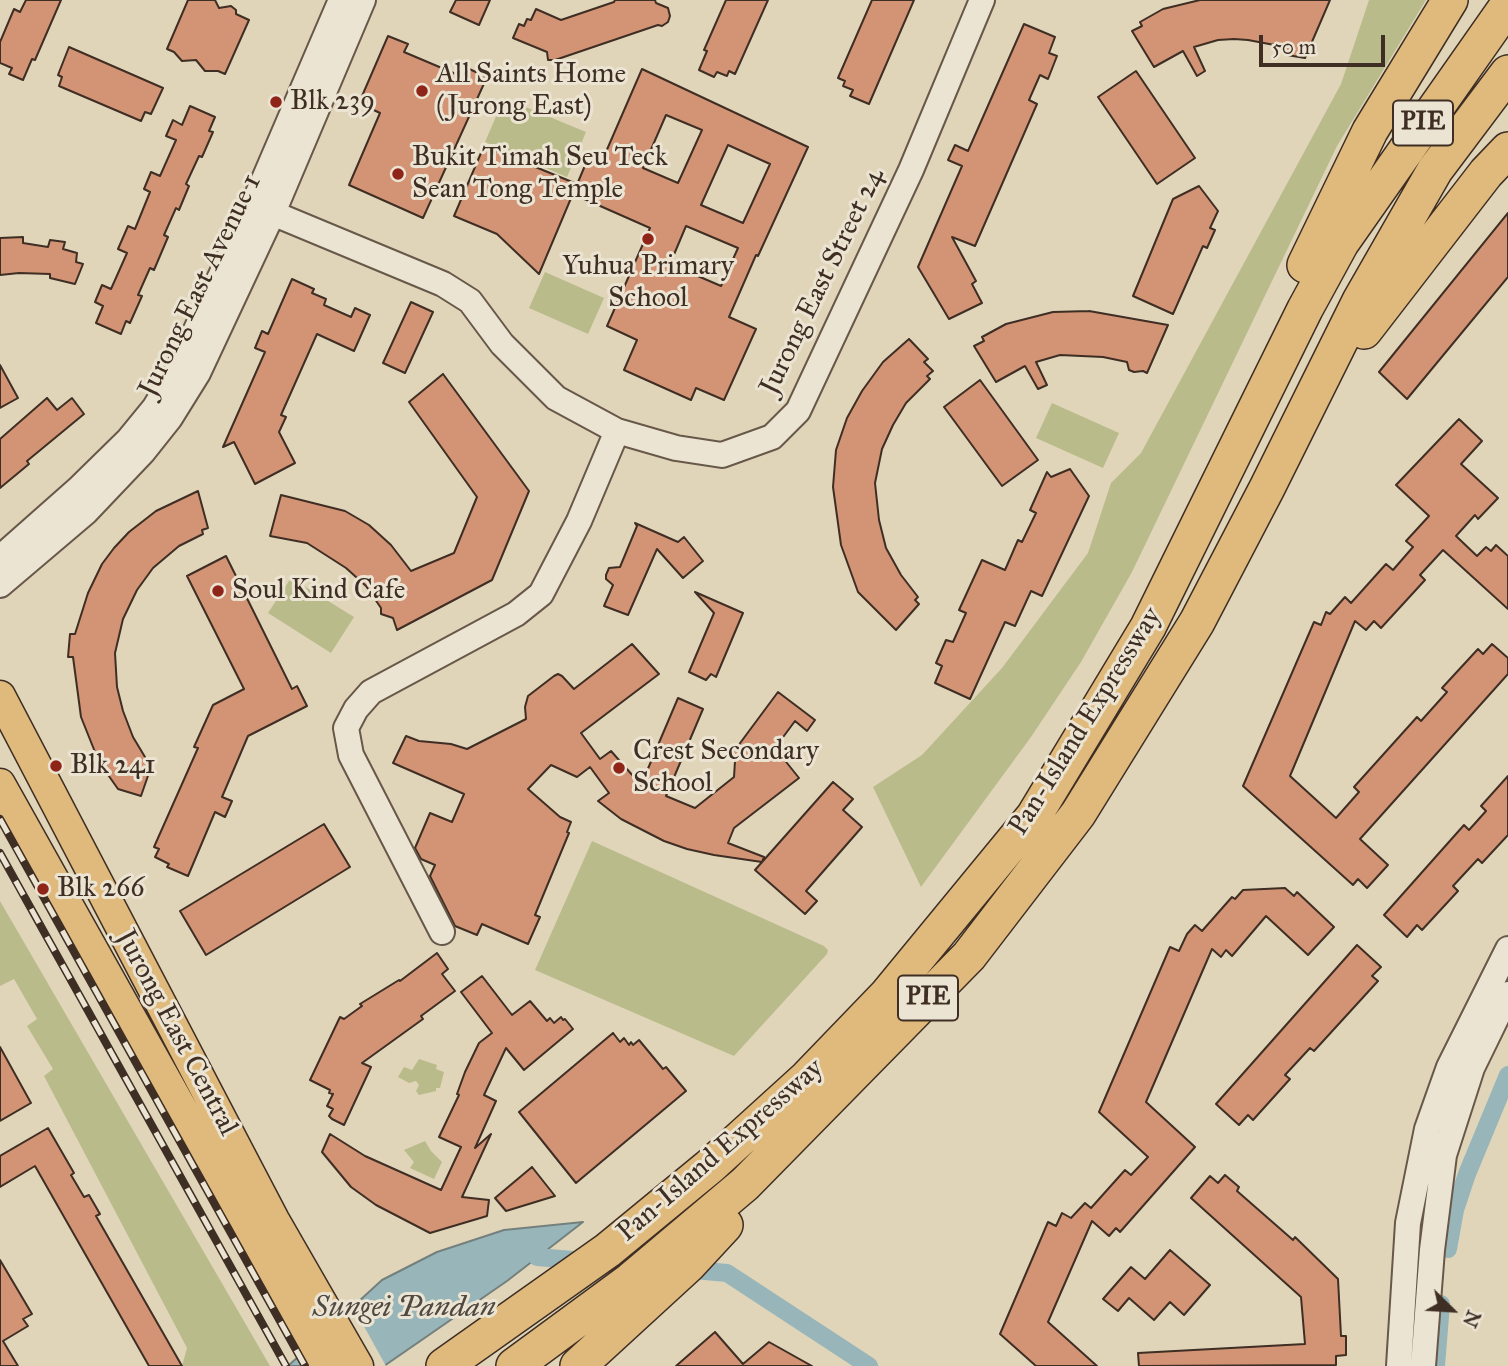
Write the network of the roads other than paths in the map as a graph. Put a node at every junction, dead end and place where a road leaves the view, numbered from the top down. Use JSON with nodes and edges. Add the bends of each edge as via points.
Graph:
{"nodes":[{"id":1,"x":341,"y":0,"type":"edge"},
{"id":2,"x":363,"y":0,"type":"edge"},
{"id":3,"x":982,"y":0,"type":"edge"},
{"id":4,"x":1450,"y":0,"type":"edge"},
{"id":5,"x":1508,"y":5,"type":"edge"},
{"id":6,"x":1508,"y":73,"type":"edge"},
{"id":7,"x":1508,"y":149,"type":"edge"},
{"id":8,"x":262,"y":210,"type":"junction"},
{"id":9,"x":1304,"y":309,"type":"junction"},
{"id":10,"x":617,"y":431,"type":"junction"},
{"id":11,"x":1267,"y":488,"type":"junction"},
{"id":12,"x":0,"y":558,"type":"edge"},
{"id":13,"x":0,"y":585,"type":"edge"},
{"id":14,"x":0,"y":696,"type":"edge"},
{"id":15,"x":0,"y":784,"type":"edge"},
{"id":16,"x":442,"y":932,"type":"dead end"},
{"id":17,"x":1508,"y":949,"type":"edge"},
{"id":18,"x":1508,"y":994,"type":"edge"},
{"id":19,"x":261,"y":1224,"type":"junction"},
{"id":20,"x":674,"y":1267,"type":"junction"},
{"id":21,"x":327,"y":1366,"type":"edge"},
{"id":22,"x":358,"y":1366,"type":"edge"},
{"id":23,"x":444,"y":1366,"type":"edge"},
{"id":24,"x":514,"y":1366,"type":"edge"},
{"id":25,"x":578,"y":1366,"type":"edge"},
{"id":26,"x":1399,"y":1366,"type":"edge"},
{"id":27,"x":1423,"y":1366,"type":"edge"}],
"edges":[{"from":1,"to":8,"type":"street","name":"Jurong East Avenue 1"},
{"from":2,"to":8,"type":"street","name":"Jurong East Avenue 1"},
{"from":3,"to":10,"type":"street","name":"Jurong East Street 24","via":[[915,160],[798,411],[772,437],[722,455]]},
{"from":4,"to":9,"type":"highway","via":[[1370,131],[1319,235],[1301,279]]},
{"from":5,"to":9,"type":"highway","name":"Pan-Island Expressway","number":"PIE","via":[[1340,243]]},
{"from":6,"to":11,"type":"highway","name":"Pan-Island Expressway","number":"PIE","via":[[1435,170],[1360,301]]},
{"from":7,"to":11,"type":"highway","via":[[1355,344],[1289,464]]},
{"from":8,"to":10,"type":"street","name":"Jurong East Street 24","via":[[443,284],[470,301],[502,344],[556,398]]},
{"from":8,"to":12,"type":"street","name":"Jurong East Avenue 1","via":[[155,407],[78,489]]},
{"from":8,"to":13,"type":"street","name":"Jurong East Avenue 1","via":[[198,373],[170,418],[86,512]]},
{"from":9,"to":23,"type":"highway","name":"Pan-Island Expressway","number":"PIE","via":[[1148,627],[1034,816],[886,996],[807,1078],[608,1250]]},
{"from":10,"to":16,"type":"street","via":[[579,521],[541,594],[516,614],[371,692],[346,728],[351,755]]},
{"from":11,"to":20,"type":"highway","name":"Pan-Island Expressway","number":"PIE","via":[[1197,622],[1078,814],[969,956],[745,1184],[718,1234]]},
{"from":14,"to":19,"type":"main road","name":"Jurong East Central"},
{"from":15,"to":19,"type":"main road","name":"Jurong East Central"},
{"from":17,"to":26,"type":"street","via":[[1449,1067],[1427,1129],[1408,1223]]},
{"from":18,"to":27,"type":"street","via":[[1472,1068],[1444,1155]]},
{"from":19,"to":21,"type":"main road","name":"Jurong East Central"},
{"from":19,"to":22,"type":"main road","name":"Jurong East Central"},
{"from":20,"to":24,"type":"highway","name":"Pan-Island Expressway","via":[[631,1280]]},
{"from":20,"to":25,"type":"highway"}]}
